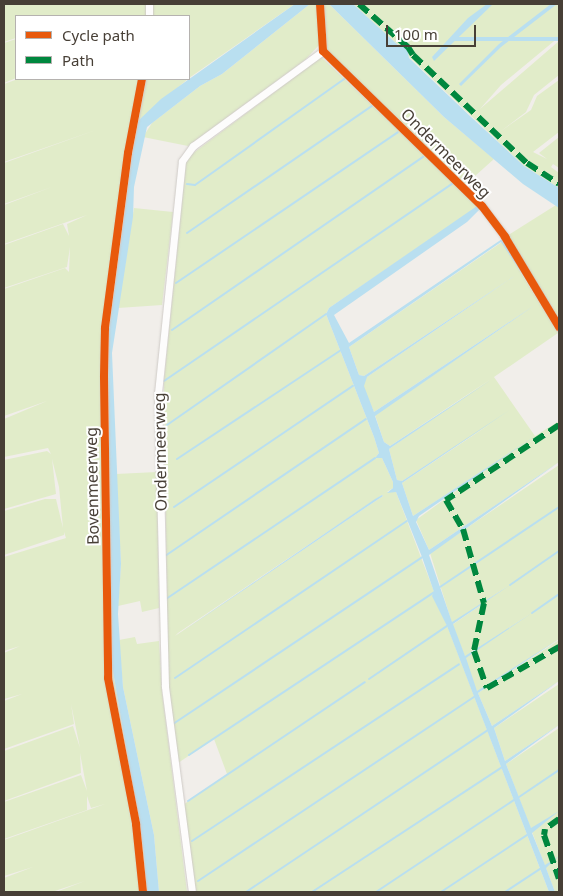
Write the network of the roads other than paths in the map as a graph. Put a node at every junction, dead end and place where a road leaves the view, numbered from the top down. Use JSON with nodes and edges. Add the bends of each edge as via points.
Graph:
{"nodes":[{"id":1,"x":320,"y":4,"type":"edge"},
{"id":2,"x":323,"y":51,"type":"junction"},
{"id":3,"x":142,"y":80,"type":"edge"},
{"id":4,"x":559,"y":327,"type":"edge"},
{"id":5,"x":143,"y":892,"type":"edge"},
{"id":6,"x":192,"y":892,"type":"edge"}],
"edges":[{"from":1,"to":2,"type":"street"},
{"from":2,"to":4,"type":"street","name":"Ondermeerweg","via":[[482,206],[505,237]]},
{"from":2,"to":6,"type":"street","name":"Ondermeerweg","via":[[192,146],[182,162],[158,393],[165,686]]},
{"from":3,"to":5,"type":"street","name":"Bovenmeerweg","via":[[128,153],[105,328],[104,377],[108,678],[136,824]]}]}
